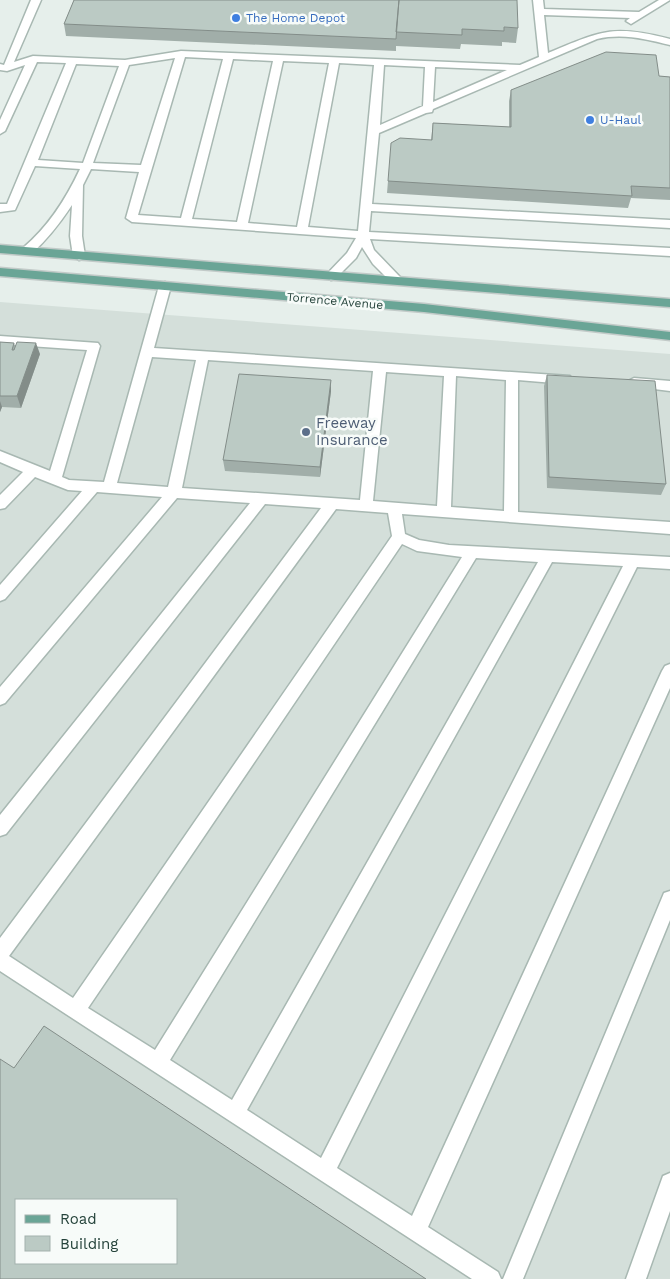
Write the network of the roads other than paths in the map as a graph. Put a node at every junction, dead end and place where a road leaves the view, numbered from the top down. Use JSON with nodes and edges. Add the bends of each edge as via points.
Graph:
{"nodes":[{"id":1,"x":36,"y":0,"type":"edge"},
{"id":2,"x":538,"y":0,"type":"edge"},
{"id":3,"x":666,"y":0,"type":"edge"},
{"id":4,"x":539,"y":12,"type":"junction"},
{"id":5,"x":640,"y":16,"type":"junction"},
{"id":6,"x":611,"y":32,"type":"junction"},
{"id":7,"x":670,"y":42,"type":"edge"},
{"id":8,"x":181,"y":54,"type":"junction"},
{"id":9,"x":230,"y":56,"type":"junction"},
{"id":10,"x":279,"y":58,"type":"junction"},
{"id":11,"x":34,"y":59,"type":"junction"},
{"id":12,"x":544,"y":59,"type":"junction"},
{"id":13,"x":334,"y":60,"type":"junction"},
{"id":14,"x":72,"y":61,"type":"junction"},
{"id":15,"x":380,"y":62,"type":"junction"},
{"id":16,"x":125,"y":63,"type":"junction"},
{"id":17,"x":430,"y":64,"type":"junction"},
{"id":18,"x":3,"y":68,"type":"edge"},
{"id":19,"x":525,"y":68,"type":"junction"},
{"id":20,"x":428,"y":110,"type":"junction"},
{"id":21,"x":0,"y":131,"type":"edge"},
{"id":22,"x":374,"y":131,"type":"junction"},
{"id":23,"x":31,"y":163,"type":"junction"},
{"id":24,"x":87,"y":166,"type":"junction"},
{"id":25,"x":145,"y":169,"type":"junction"},
{"id":26,"x":78,"y":186,"type":"junction"},
{"id":27,"x":366,"y":206,"type":"junction"},
{"id":28,"x":0,"y":208,"type":"edge"},
{"id":29,"x":186,"y":222,"type":"junction"},
{"id":30,"x":670,"y":224,"type":"edge"},
{"id":31,"x":242,"y":226,"type":"junction"},
{"id":32,"x":302,"y":230,"type":"junction"},
{"id":33,"x":363,"y":235,"type":"junction"},
{"id":34,"x":0,"y":249,"type":"edge"},
{"id":35,"x":27,"y":251,"type":"junction"},
{"id":36,"x":670,"y":252,"type":"edge"},
{"id":37,"x":79,"y":256,"type":"junction"},
{"id":38,"x":0,"y":272,"type":"edge"},
{"id":39,"x":331,"y":276,"type":"junction"},
{"id":40,"x":396,"y":280,"type":"junction"},
{"id":41,"x":165,"y":286,"type":"junction"},
{"id":42,"x":670,"y":303,"type":"edge"},
{"id":43,"x":670,"y":336,"type":"edge"},
{"id":44,"x":0,"y":340,"type":"edge"},
{"id":45,"x":146,"y":352,"type":"junction"},
{"id":46,"x":204,"y":356,"type":"junction"},
{"id":47,"x":380,"y":368,"type":"junction"},
{"id":48,"x":450,"y":372,"type":"junction"},
{"id":49,"x":512,"y":376,"type":"junction"},
{"id":50,"x":580,"y":380,"type":"edge"},
{"id":51,"x":619,"y":382,"type":"edge"},
{"id":52,"x":670,"y":386,"type":"edge"},
{"id":53,"x":0,"y":456,"type":"edge"},
{"id":54,"x":33,"y":470,"type":"junction"},
{"id":55,"x":54,"y":479,"type":"junction"},
{"id":56,"x":94,"y":487,"type":"junction"},
{"id":57,"x":109,"y":488,"type":"junction"},
{"id":58,"x":174,"y":492,"type":"junction"},
{"id":59,"x":261,"y":498,"type":"junction"},
{"id":60,"x":0,"y":504,"type":"edge"},
{"id":61,"x":332,"y":504,"type":"junction"},
{"id":62,"x":366,"y":506,"type":"junction"},
{"id":63,"x":394,"y":508,"type":"junction"},
{"id":64,"x":444,"y":512,"type":"junction"},
{"id":65,"x":511,"y":517,"type":"junction"},
{"id":66,"x":670,"y":528,"type":"edge"},
{"id":67,"x":399,"y":537,"type":"junction"},
{"id":68,"x":472,"y":553,"type":"junction"},
{"id":69,"x":548,"y":557,"type":"junction"},
{"id":70,"x":633,"y":561,"type":"junction"},
{"id":71,"x":670,"y":564,"type":"edge"},
{"id":72,"x":0,"y":595,"type":"edge"},
{"id":73,"x":670,"y":671,"type":"edge"},
{"id":74,"x":0,"y":698,"type":"edge"},
{"id":75,"x":0,"y":828,"type":"edge"},
{"id":76,"x":670,"y":899,"type":"edge"},
{"id":77,"x":0,"y":952,"type":"edge"},
{"id":78,"x":0,"y":961,"type":"edge"},
{"id":79,"x":76,"y":1010,"type":"junction"},
{"id":80,"x":158,"y":1063,"type":"junction"},
{"id":81,"x":235,"y":1113,"type":"junction"},
{"id":82,"x":325,"y":1172,"type":"junction"},
{"id":83,"x":670,"y":1183,"type":"edge"},
{"id":84,"x":416,"y":1231,"type":"junction"},
{"id":85,"x":491,"y":1279,"type":"edge"},
{"id":86,"x":513,"y":1279,"type":"edge"},
{"id":87,"x":636,"y":1279,"type":"edge"}],
"edges":[{"from":1,"to":18,"type":"lane"},
{"from":2,"to":4,"type":"lane"},
{"from":3,"to":5,"type":"lane"},
{"from":4,"to":5,"type":"lane"},
{"from":4,"to":12,"type":"lane"},
{"from":5,"to":6,"type":"lane"},
{"from":6,"to":7,"type":"lane","via":[[627,31]]},
{"from":6,"to":12,"type":"lane"},
{"from":8,"to":9,"type":"lane"},
{"from":8,"to":16,"type":"lane"},
{"from":8,"to":25,"type":"lane"},
{"from":9,"to":10,"type":"lane"},
{"from":9,"to":29,"type":"lane"},
{"from":10,"to":13,"type":"lane"},
{"from":10,"to":31,"type":"lane"},
{"from":11,"to":14,"type":"lane"},
{"from":11,"to":18,"type":"lane"},
{"from":11,"to":21,"type":"lane"},
{"from":12,"to":19,"type":"lane"},
{"from":13,"to":15,"type":"lane"},
{"from":13,"to":32,"type":"lane"},
{"from":14,"to":16,"type":"lane"},
{"from":14,"to":23,"type":"lane"},
{"from":15,"to":17,"type":"lane"},
{"from":15,"to":22,"type":"lane"},
{"from":16,"to":24,"type":"lane"},
{"from":17,"to":19,"type":"lane"},
{"from":17,"to":20,"type":"lane"},
{"from":19,"to":20,"type":"lane"},
{"from":20,"to":22,"type":"lane"},
{"from":22,"to":27,"type":"lane"},
{"from":23,"to":24,"type":"lane"},
{"from":23,"to":28,"type":"lane","via":[[11,208]]},
{"from":24,"to":25,"type":"lane"},
{"from":24,"to":26,"type":"lane"},
{"from":25,"to":29,"type":"lane","via":[[132,218]]},
{"from":26,"to":35,"type":"lane","via":[[40,241]]},
{"from":26,"to":37,"type":"lane","via":[[76,236]]},
{"from":27,"to":30,"type":"lane"},
{"from":27,"to":33,"type":"lane"},
{"from":29,"to":31,"type":"lane"},
{"from":31,"to":32,"type":"lane"},
{"from":32,"to":33,"type":"lane"},
{"from":33,"to":36,"type":"lane"},
{"from":33,"to":39,"type":"lane","via":[[352,255]]},
{"from":33,"to":40,"type":"lane","via":[[369,251]]},
{"from":34,"to":35,"type":"main road","name":"Torrence Avenue"},
{"from":35,"to":37,"type":"main road","name":"Torrence Avenue"},
{"from":37,"to":39,"type":"main road","name":"Torrence Avenue"},
{"from":38,"to":41,"type":"main road","name":"Torrence Avenue"},
{"from":39,"to":40,"type":"main road","name":"Torrence Avenue"},
{"from":40,"to":42,"type":"main road","name":"Torrence Avenue"},
{"from":41,"to":43,"type":"main road","name":"Torrence Avenue","via":[[424,308]]},
{"from":41,"to":45,"type":"lane"},
{"from":44,"to":55,"type":"lane","via":[[94,346]]},
{"from":45,"to":46,"type":"lane"},
{"from":45,"to":57,"type":"lane"},
{"from":46,"to":47,"type":"lane"},
{"from":46,"to":58,"type":"lane"},
{"from":47,"to":48,"type":"lane"},
{"from":47,"to":62,"type":"lane"},
{"from":48,"to":49,"type":"lane"},
{"from":48,"to":64,"type":"lane"},
{"from":49,"to":50,"type":"lane"},
{"from":49,"to":65,"type":"lane"},
{"from":51,"to":52,"type":"lane"},
{"from":53,"to":54,"type":"lane"},
{"from":54,"to":55,"type":"lane"},
{"from":54,"to":60,"type":"lane"},
{"from":55,"to":56,"type":"lane","via":[[68,485]]},
{"from":56,"to":57,"type":"lane"},
{"from":56,"to":72,"type":"lane"},
{"from":57,"to":58,"type":"lane"},
{"from":58,"to":59,"type":"lane"},
{"from":58,"to":74,"type":"lane"},
{"from":59,"to":61,"type":"lane"},
{"from":59,"to":75,"type":"lane"},
{"from":61,"to":62,"type":"lane"},
{"from":61,"to":77,"type":"lane"},
{"from":62,"to":63,"type":"lane"},
{"from":63,"to":64,"type":"lane"},
{"from":63,"to":67,"type":"lane"},
{"from":64,"to":65,"type":"lane"},
{"from":65,"to":66,"type":"lane"},
{"from":67,"to":68,"type":"lane","via":[[417,546]]},
{"from":67,"to":79,"type":"lane"},
{"from":68,"to":69,"type":"lane"},
{"from":68,"to":80,"type":"lane"},
{"from":69,"to":70,"type":"lane"},
{"from":69,"to":81,"type":"lane"},
{"from":70,"to":71,"type":"lane"},
{"from":70,"to":82,"type":"lane"},
{"from":73,"to":84,"type":"lane"},
{"from":76,"to":86,"type":"lane"},
{"from":78,"to":79,"type":"lane"},
{"from":79,"to":80,"type":"lane"},
{"from":80,"to":81,"type":"lane"},
{"from":81,"to":82,"type":"lane"},
{"from":82,"to":84,"type":"lane"},
{"from":83,"to":87,"type":"lane"},
{"from":84,"to":85,"type":"lane"}]}
